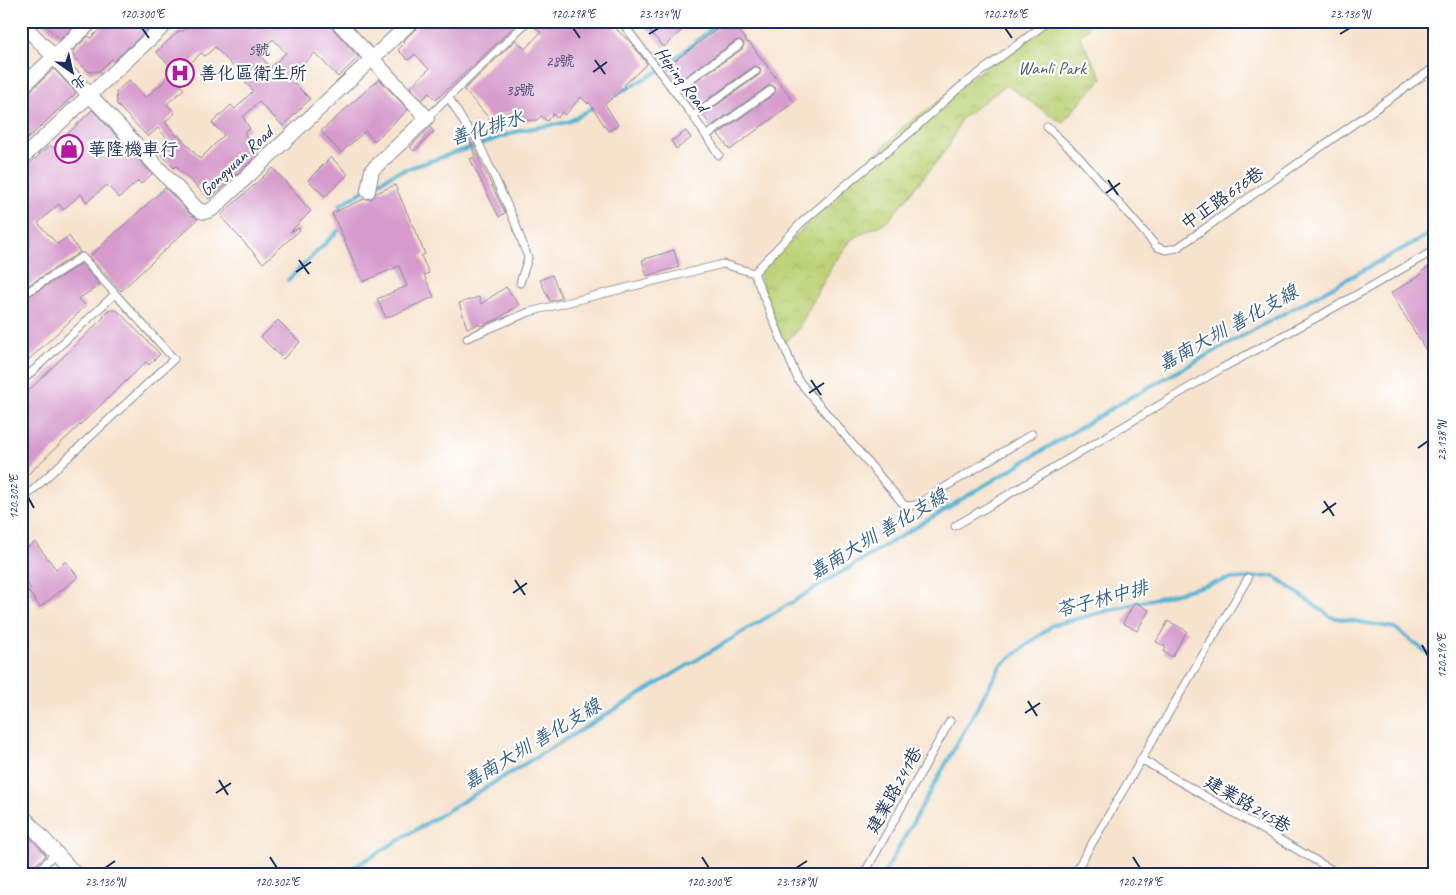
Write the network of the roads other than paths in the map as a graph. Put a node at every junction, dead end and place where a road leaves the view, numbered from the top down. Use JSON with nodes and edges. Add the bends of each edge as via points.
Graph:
{"nodes":[{"id":1,"x":92,"y":21,"type":"edge"},
{"id":2,"x":169,"y":21,"type":"edge"},
{"id":3,"x":336,"y":21,"type":"edge"},
{"id":4,"x":412,"y":21,"type":"edge"},
{"id":5,"x":528,"y":21,"type":"edge"},
{"id":6,"x":620,"y":21,"type":"edge"},
{"id":7,"x":1049,"y":21,"type":"edge"},
{"id":8,"x":21,"y":22,"type":"edge"},
{"id":9,"x":739,"y":45,"type":"dead end"},
{"id":10,"x":54,"y":57,"type":"junction"},
{"id":11,"x":372,"y":59,"type":"junction"},
{"id":12,"x":1435,"y":67,"type":"edge"},
{"id":13,"x":756,"y":71,"type":"dead end"},
{"id":14,"x":21,"y":88,"type":"edge"},
{"id":15,"x":674,"y":90,"type":"junction"},
{"id":16,"x":771,"y":90,"type":"dead end"},
{"id":17,"x":90,"y":95,"type":"junction"},
{"id":18,"x":449,"y":98,"type":"junction"},
{"id":19,"x":693,"y":116,"type":"junction"},
{"id":20,"x":427,"y":118,"type":"junction"},
{"id":21,"x":1047,"y":127,"type":"dead end"},
{"id":22,"x":706,"y":136,"type":"junction"},
{"id":23,"x":719,"y":155,"type":"dead end"},
{"id":24,"x":21,"y":159,"type":"edge"},
{"id":25,"x":368,"y":191,"type":"dead end"},
{"id":26,"x":1435,"y":250,"type":"edge"},
{"id":27,"x":754,"y":273,"type":"junction"},
{"id":28,"x":520,"y":283,"type":"dead end"},
{"id":29,"x":116,"y":294,"type":"junction"},
{"id":30,"x":21,"y":296,"type":"edge"},
{"id":31,"x":467,"y":338,"type":"dead end"},
{"id":32,"x":21,"y":382,"type":"edge"},
{"id":33,"x":1032,"y":434,"type":"dead end"},
{"id":34,"x":22,"y":498,"type":"edge"},
{"id":35,"x":955,"y":526,"type":"dead end"},
{"id":36,"x":1248,"y":578,"type":"dead end"},
{"id":37,"x":950,"y":721,"type":"dead end"},
{"id":38,"x":1142,"y":759,"type":"junction"},
{"id":39,"x":21,"y":814,"type":"edge"},
{"id":40,"x":56,"y":853,"type":"junction"},
{"id":41,"x":34,"y":874,"type":"edge"},
{"id":42,"x":75,"y":874,"type":"edge"},
{"id":43,"x":864,"y":874,"type":"edge"},
{"id":44,"x":1074,"y":874,"type":"edge"},
{"id":45,"x":1339,"y":874,"type":"edge"}],
"edges":[{"from":1,"to":10,"type":"street"},
{"from":2,"to":17,"type":"street"},
{"from":3,"to":11,"type":"street"},
{"from":4,"to":11,"type":"street","name":"Gongyuan Road"},
{"from":5,"to":18,"type":"lane"},
{"from":6,"to":15,"type":"lane","name":"Heping Road"},
{"from":7,"to":27,"type":"lane","via":[[959,88],[845,185],[801,223]]},
{"from":8,"to":10,"type":"street"},
{"from":9,"to":15,"type":"lane"},
{"from":10,"to":14,"type":"street"},
{"from":10,"to":17,"type":"street"},
{"from":11,"to":17,"type":"street","name":"Gongyuan Road","via":[[215,208],[207,212],[196,208]]},
{"from":11,"to":20,"type":"street"},
{"from":12,"to":21,"type":"lane","name":"中正路676巷","via":[[1177,248],[1166,250],[1157,247],[1079,157]]},
{"from":13,"to":19,"type":"lane"},
{"from":15,"to":19,"type":"lane","name":"Heping Road"},
{"from":16,"to":22,"type":"lane"},
{"from":17,"to":24,"type":"street"},
{"from":18,"to":20,"type":"lane"},
{"from":18,"to":28,"type":"lane","via":[[477,139],[514,220],[528,258]]},
{"from":19,"to":22,"type":"lane","name":"Heping Road"},
{"from":20,"to":25,"type":"street","via":[[372,170]]},
{"from":22,"to":23,"type":"lane","name":"Heping Road"},
{"from":26,"to":35,"type":"lane","via":[[1314,320],[1222,368]]},
{"from":27,"to":31,"type":"lane","via":[[723,264],[529,312]]},
{"from":27,"to":33,"type":"lane","via":[[798,380],[905,506],[916,505]]},
{"from":29,"to":30,"type":"lane","via":[[82,257]]},
{"from":29,"to":32,"type":"lane"},
{"from":29,"to":34,"type":"lane","via":[[174,359]]},
{"from":36,"to":38,"type":"lane"},
{"from":37,"to":43,"type":"lane","name":"建業路241巷"},
{"from":38,"to":44,"type":"lane"},
{"from":38,"to":45,"type":"lane","name":"建業路245巷"},
{"from":39,"to":40,"type":"street"},
{"from":40,"to":41,"type":"lane"},
{"from":40,"to":42,"type":"street"}]}
